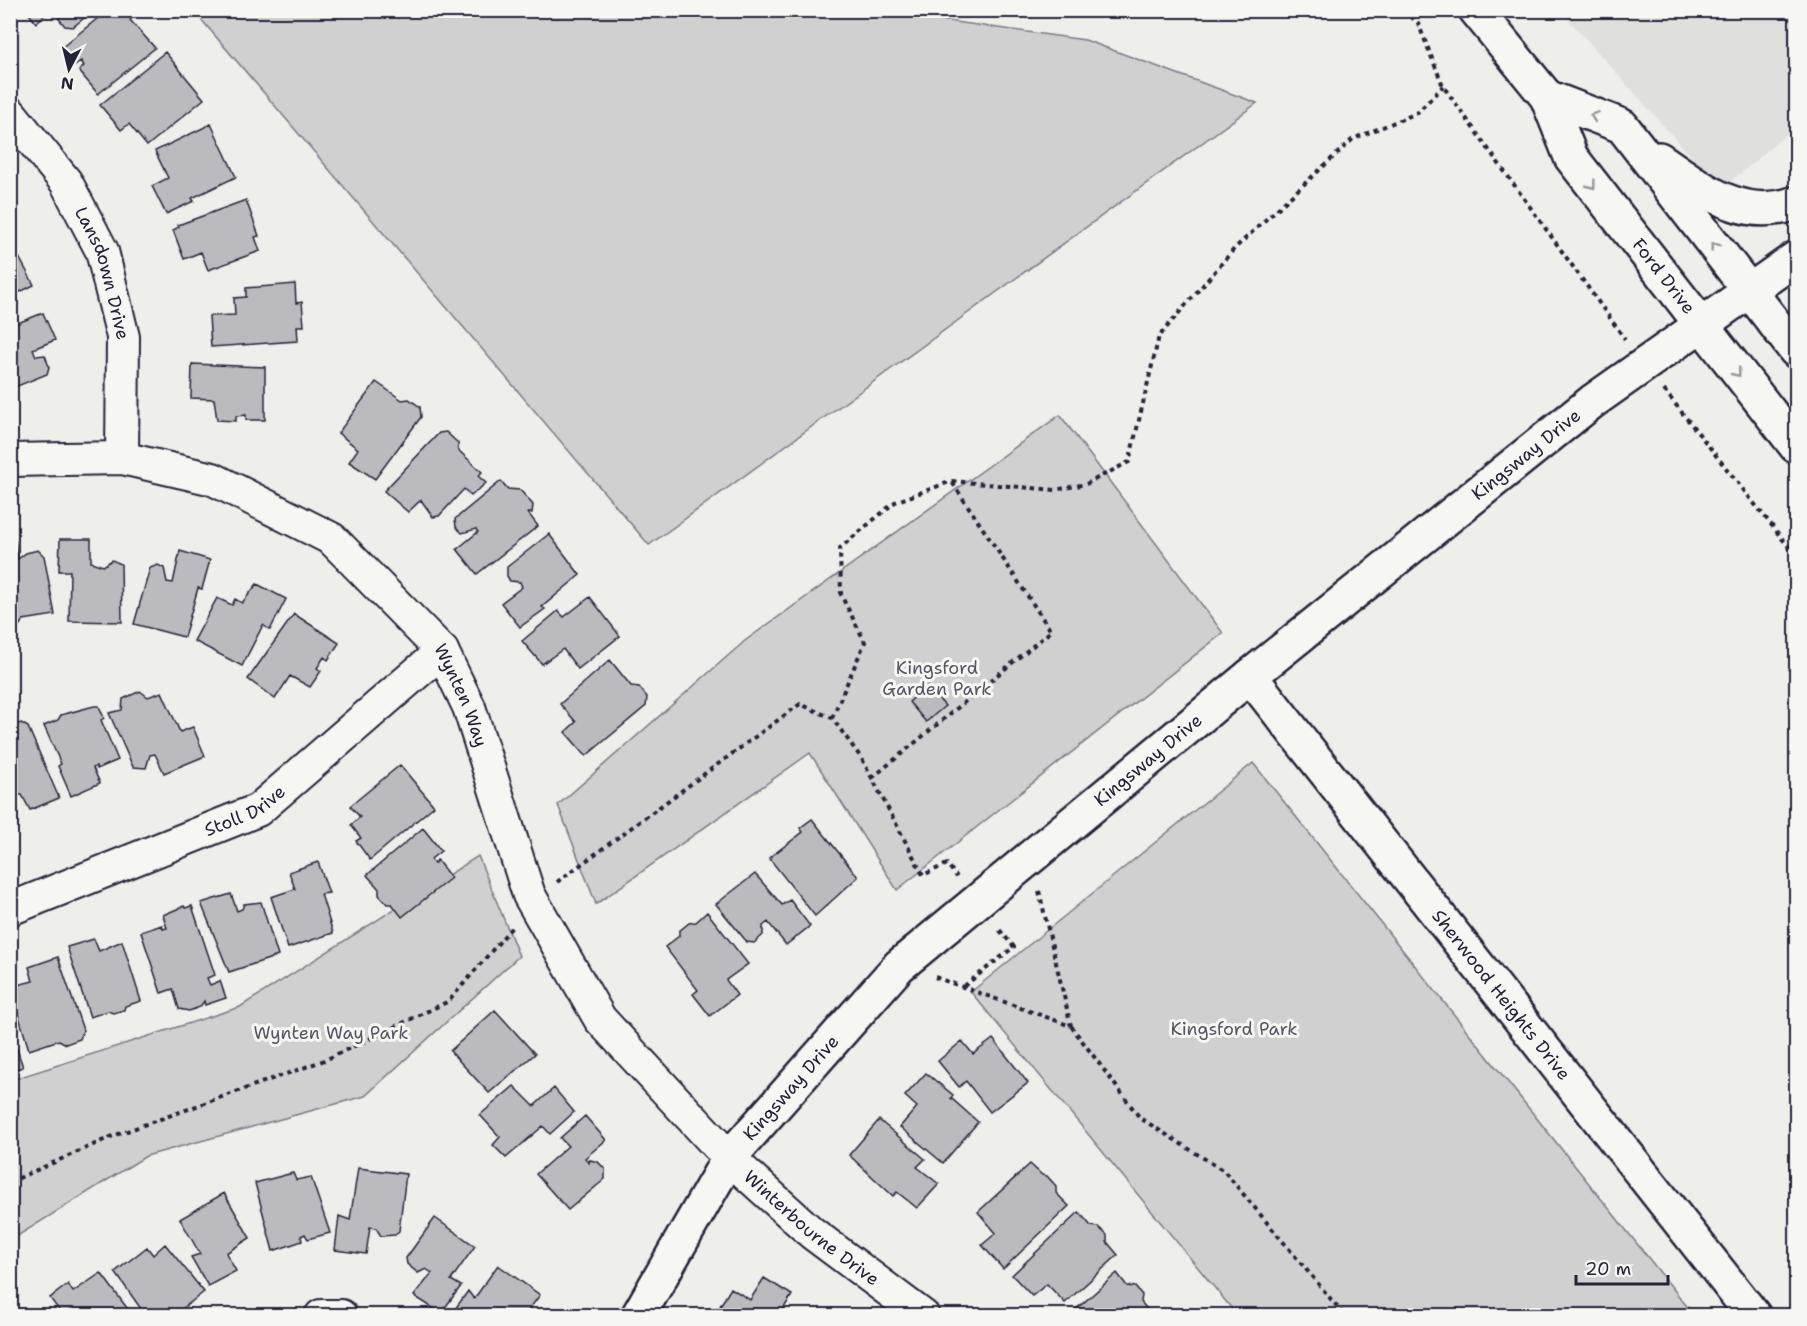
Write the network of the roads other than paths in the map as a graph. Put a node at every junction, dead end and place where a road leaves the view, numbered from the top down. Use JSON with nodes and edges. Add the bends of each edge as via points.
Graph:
{"nodes":[{"id":1,"x":1476,"y":10,"type":"edge"},
{"id":2,"x":1547,"y":97,"type":"junction"},
{"id":3,"x":10,"y":113,"type":"edge"},
{"id":4,"x":1635,"y":143,"type":"junction"},
{"id":5,"x":1797,"y":203,"type":"edge"},
{"id":6,"x":1797,"y":258,"type":"edge"},
{"id":7,"x":1750,"y":293,"type":"junction"},
{"id":8,"x":1701,"y":327,"type":"junction"},
{"id":9,"x":1797,"y":351,"type":"edge"},
{"id":10,"x":1797,"y":446,"type":"edge"},
{"id":11,"x":122,"y":458,"type":"junction"},
{"id":12,"x":10,"y":460,"type":"edge"},
{"id":13,"x":442,"y":651,"type":"junction"},
{"id":14,"x":1250,"y":676,"type":"junction"},
{"id":15,"x":10,"y":909,"type":"edge"},
{"id":16,"x":729,"y":1158,"type":"junction"},
{"id":17,"x":321,"y":1316,"type":"edge"},
{"id":18,"x":341,"y":1316,"type":"edge"},
{"id":19,"x":638,"y":1316,"type":"edge"},
{"id":20,"x":923,"y":1316,"type":"edge"},
{"id":21,"x":1754,"y":1316,"type":"edge"}],
"edges":[{"from":1,"to":2,"type":"street","name":"Ford Drive"},
{"from":4,"to":2,"type":"street","name":"Ford Drive","one_way":true,"via":[[1622,126]]},
{"from":2,"to":8,"type":"street","name":"Ford Drive","one_way":true,"via":[[1571,158]]},
{"from":3,"to":11,"type":"street","name":"Lansdown Drive","via":[[66,182],[102,251],[123,337]]},
{"from":4,"to":5,"type":"street","via":[[1716,198],[1754,209]]},
{"from":7,"to":4,"type":"street","name":"Ford Drive","one_way":true},
{"from":6,"to":7,"type":"street","name":"Kingsway Drive"},
{"from":7,"to":8,"type":"street","name":"Kingsway Drive"},
{"from":7,"to":9,"type":"street","name":"Ford Drive"},
{"from":8,"to":10,"type":"street","name":"Ford Drive","one_way":true},
{"from":8,"to":14,"type":"street","name":"Kingsway Drive","via":[[1593,401]]},
{"from":11,"to":12,"type":"street","name":"Wynten Way"},
{"from":11,"to":13,"type":"street","name":"Wynten Way","via":[[213,479],[332,539]]},
{"from":13,"to":15,"type":"street","name":"Stoll Drive","via":[[258,810]]},
{"from":13,"to":16,"type":"street","name":"Wynten Way","via":[[469,707],[532,901],[600,1019]]},
{"from":14,"to":16,"type":"street","name":"Kingsway Drive","via":[[899,966]]},
{"from":14,"to":21,"type":"street","name":"Sherwood Heights Drive"},
{"from":16,"to":19,"type":"street","name":"Kingsway Drive"},
{"from":16,"to":20,"type":"street","name":"Winterbourne Drive","via":[[812,1233]]},
{"from":17,"to":18,"type":"street"}]}
